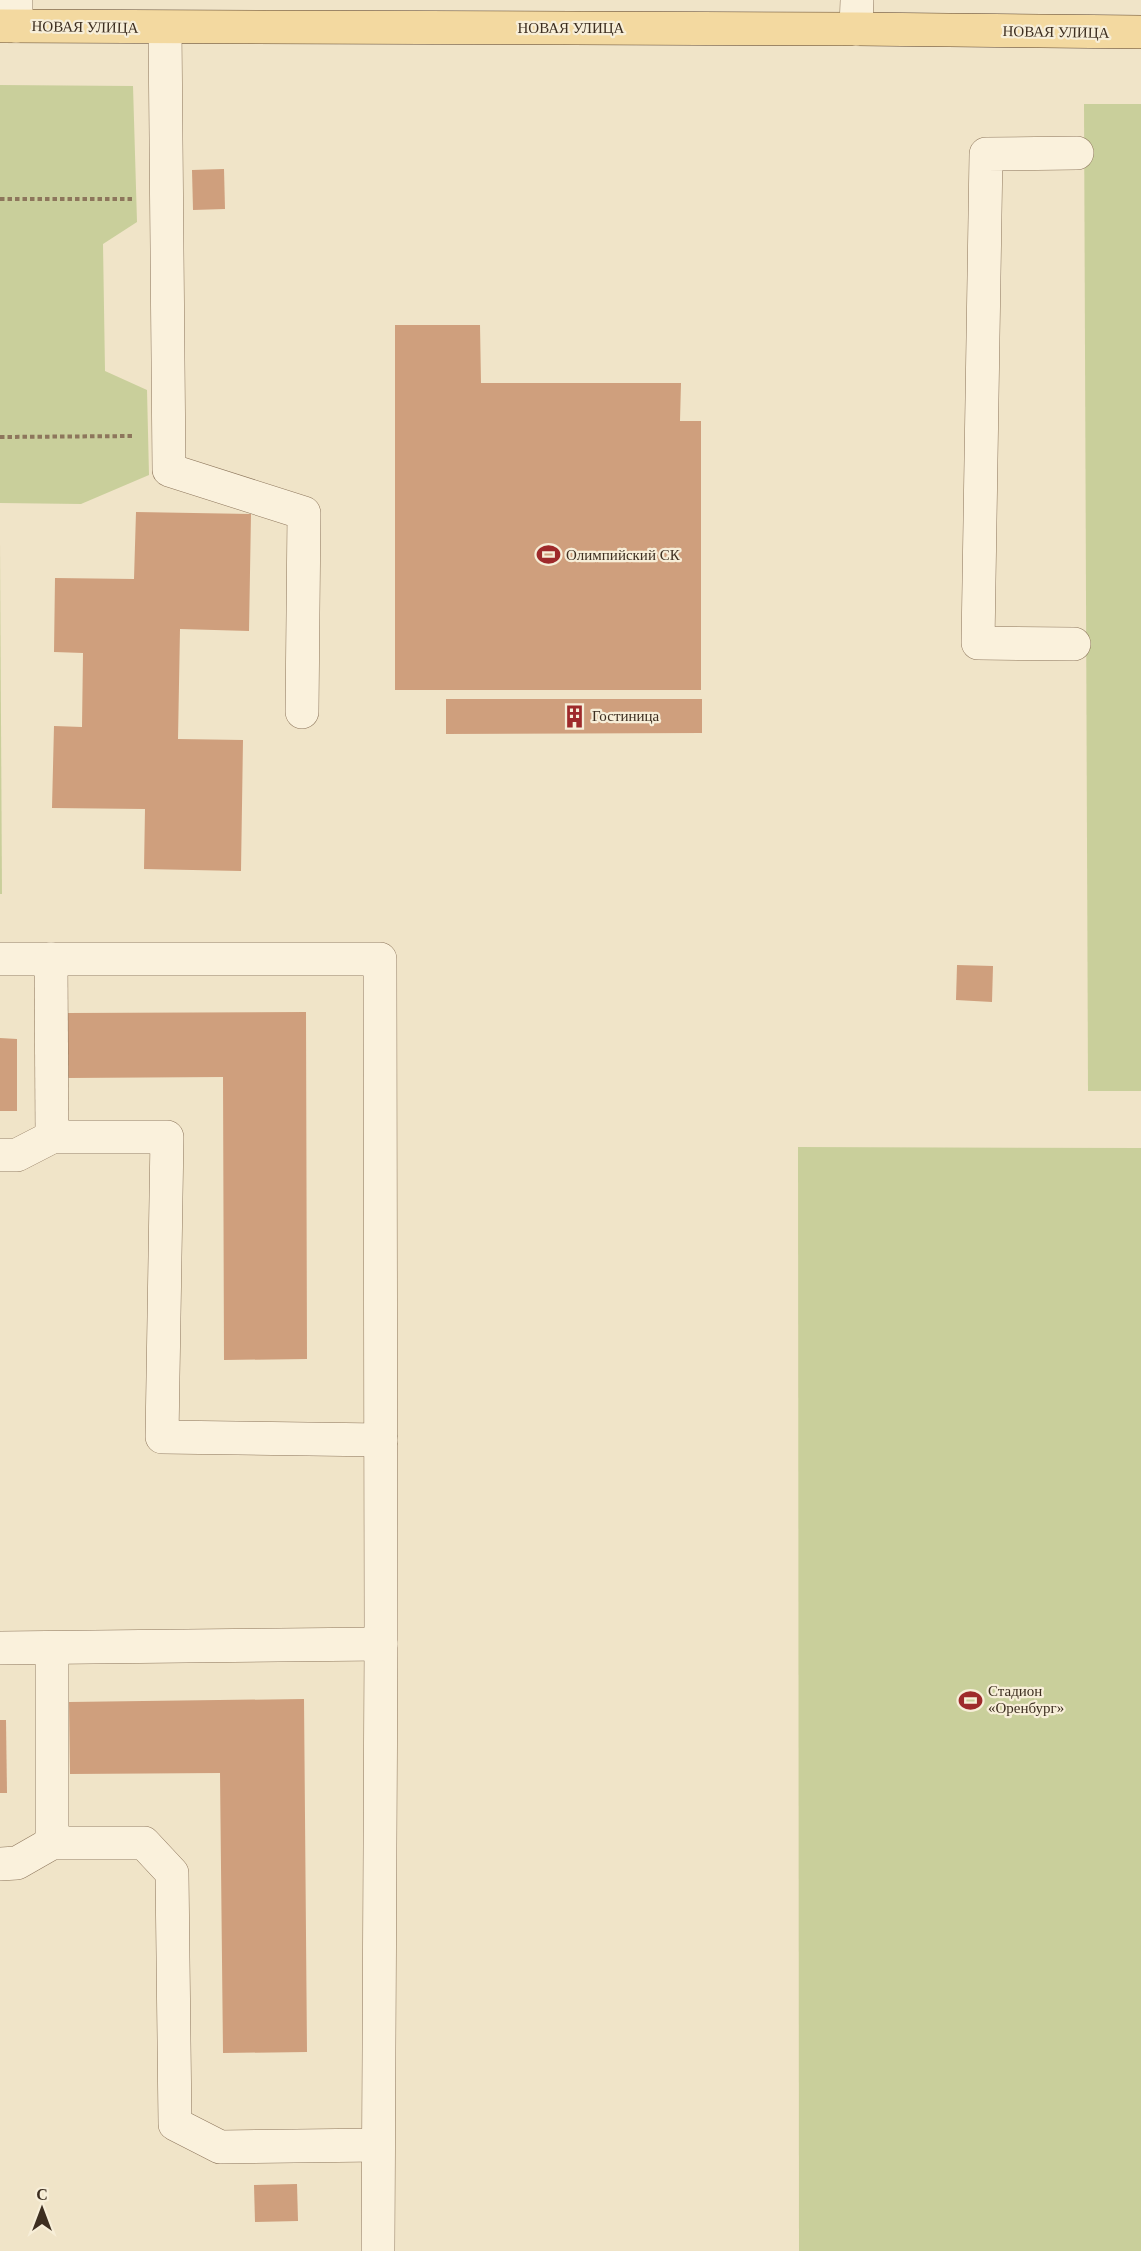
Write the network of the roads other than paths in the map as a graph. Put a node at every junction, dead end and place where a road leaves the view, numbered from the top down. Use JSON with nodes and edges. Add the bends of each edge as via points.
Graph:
{"nodes":[{"id":1,"x":857,"y":14,"type":"edge"},
{"id":2,"x":10,"y":17,"type":"edge"},
{"id":3,"x":165,"y":28,"type":"junction"},
{"id":4,"x":1141,"y":32,"type":"edge"},
{"id":5,"x":1077,"y":153,"type":"dead end"},
{"id":6,"x":1074,"y":644,"type":"dead end"},
{"id":7,"x":302,"y":712,"type":"dead end"},
{"id":8,"x":0,"y":959,"type":"edge"},
{"id":9,"x":51,"y":959,"type":"junction"},
{"id":10,"x":52,"y":1137,"type":"junction"},
{"id":11,"x":0,"y":1155,"type":"edge"},
{"id":12,"x":381,"y":1440,"type":"junction"},
{"id":13,"x":381,"y":1644,"type":"junction"},
{"id":14,"x":0,"y":1648,"type":"edge"},
{"id":15,"x":52,"y":1648,"type":"junction"},
{"id":16,"x":52,"y":1843,"type":"junction"},
{"id":17,"x":0,"y":1864,"type":"edge"},
{"id":18,"x":378,"y":2145,"type":"junction"},
{"id":19,"x":378,"y":2251,"type":"edge"}],
"edges":[{"from":1,"to":3,"type":"main road","name":"НОВАЯ УЛИЦА"},
{"from":1,"to":4,"type":"main road","name":"НОВАЯ УЛИЦА"},
{"from":2,"to":3,"type":"main road","name":"НОВАЯ УЛИЦА"},
{"from":3,"to":7,"type":"lane","via":[[169,470],[304,513]]},
{"from":5,"to":6,"type":"lane","via":[[986,154],[978,643]]},
{"from":8,"to":9,"type":"lane"},
{"from":9,"to":10,"type":"lane"},
{"from":9,"to":12,"type":"lane","via":[[380,959]]},
{"from":10,"to":11,"type":"lane","via":[[17,1155]]},
{"from":10,"to":12,"type":"lane","via":[[168,1137],[162,1437]]},
{"from":12,"to":13,"type":"lane"},
{"from":13,"to":15,"type":"lane"},
{"from":13,"to":18,"type":"lane"},
{"from":14,"to":15,"type":"lane"},
{"from":15,"to":16,"type":"lane"},
{"from":16,"to":17,"type":"lane","via":[[17,1863]]},
{"from":16,"to":18,"type":"lane","via":[[144,1842],[172,1873],[175,2124],[220,2147]]},
{"from":18,"to":19,"type":"lane"}]}
